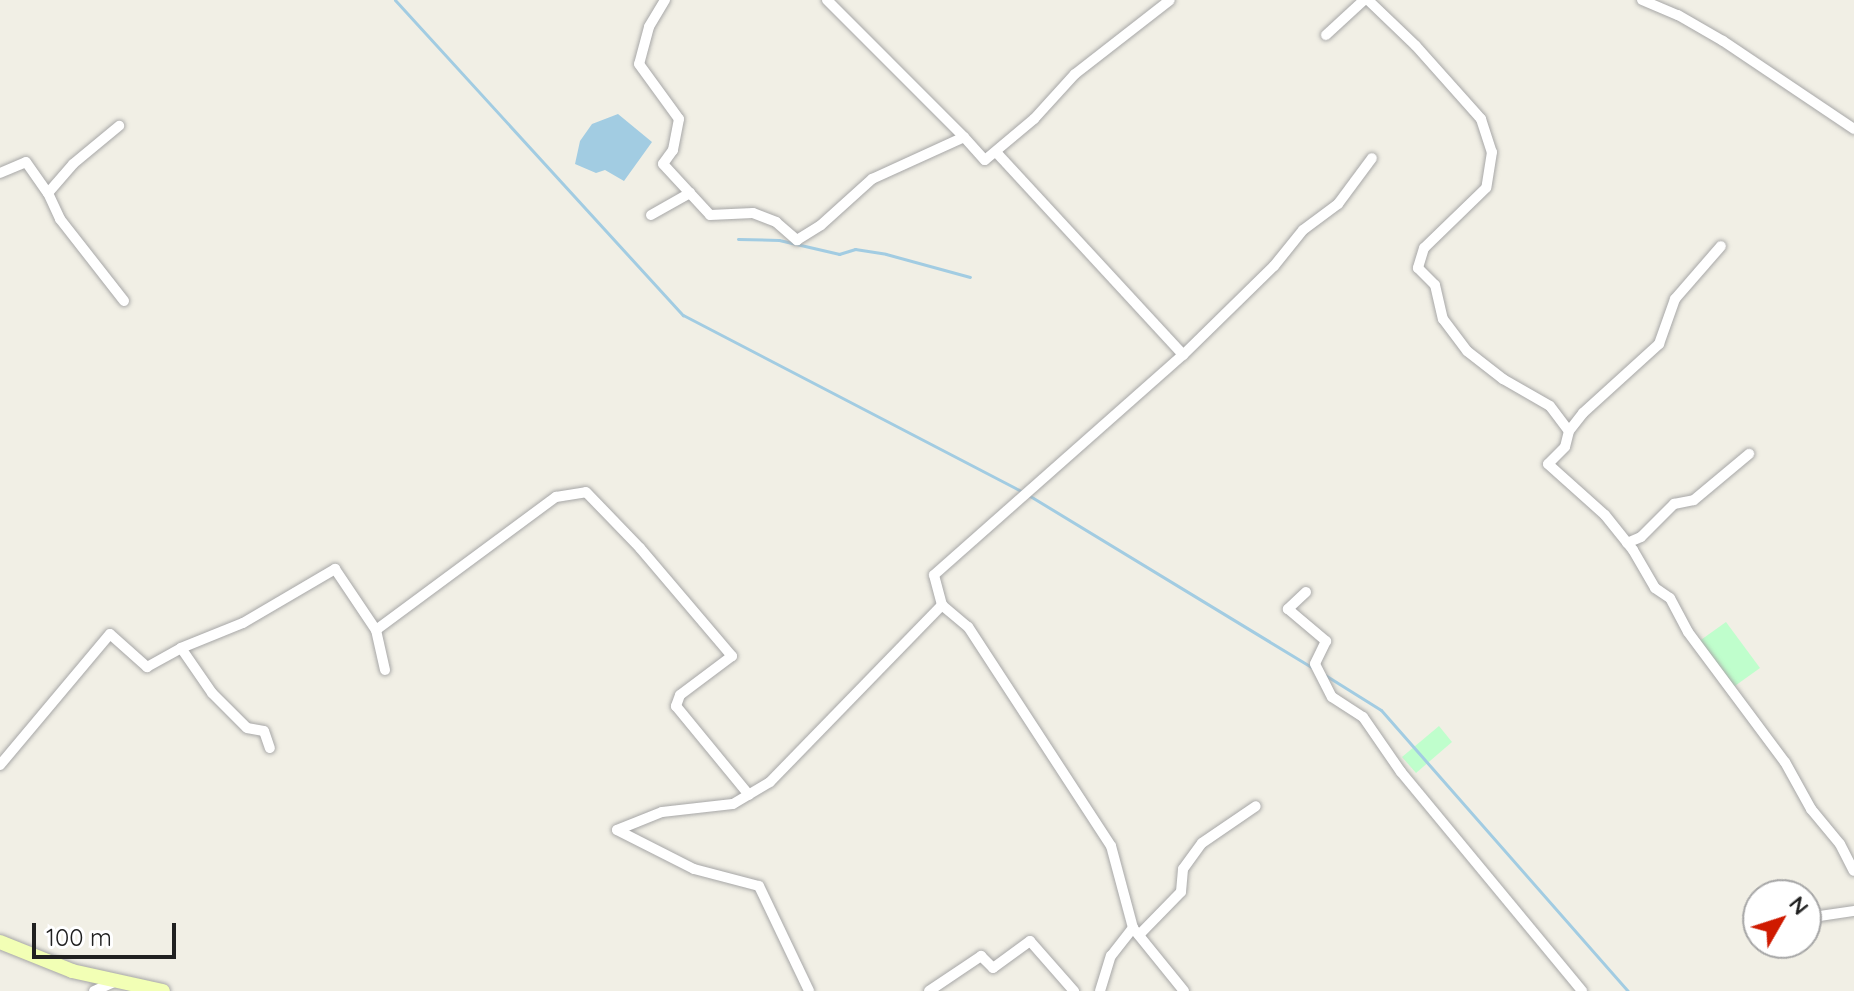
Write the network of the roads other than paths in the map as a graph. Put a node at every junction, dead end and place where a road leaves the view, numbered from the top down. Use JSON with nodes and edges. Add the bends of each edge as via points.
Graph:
{"nodes":[{"id":1,"x":665,"y":0,"type":"edge"},
{"id":2,"x":827,"y":0,"type":"edge"},
{"id":3,"x":1170,"y":0,"type":"edge"},
{"id":4,"x":1366,"y":0,"type":"edge"},
{"id":5,"x":1642,"y":0,"type":"edge"},
{"id":6,"x":1326,"y":35,"type":"dead end"},
{"id":7,"x":119,"y":126,"type":"dead end"},
{"id":8,"x":1854,"y":129,"type":"edge"},
{"id":9,"x":964,"y":137,"type":"junction"},
{"id":10,"x":996,"y":152,"type":"junction"},
{"id":11,"x":1372,"y":158,"type":"dead end"},
{"id":12,"x":0,"y":173,"type":"edge"},
{"id":13,"x":48,"y":193,"type":"junction"},
{"id":14,"x":690,"y":193,"type":"junction"},
{"id":15,"x":651,"y":215,"type":"dead end"},
{"id":16,"x":1721,"y":246,"type":"dead end"},
{"id":17,"x":124,"y":301,"type":"dead end"},
{"id":18,"x":1183,"y":355,"type":"junction"},
{"id":19,"x":1569,"y":431,"type":"junction"},
{"id":20,"x":1749,"y":454,"type":"dead end"},
{"id":21,"x":1627,"y":543,"type":"junction"},
{"id":22,"x":1306,"y":592,"type":"dead end"},
{"id":23,"x":942,"y":605,"type":"junction"},
{"id":24,"x":376,"y":630,"type":"junction"},
{"id":25,"x":181,"y":648,"type":"junction"},
{"id":26,"x":385,"y":670,"type":"dead end"},
{"id":27,"x":270,"y":748,"type":"dead end"},
{"id":28,"x":0,"y":765,"type":"edge"},
{"id":29,"x":749,"y":795,"type":"junction"},
{"id":30,"x":1256,"y":806,"type":"dead end"},
{"id":31,"x":1854,"y":871,"type":"edge"},
{"id":32,"x":1854,"y":911,"type":"edge"},
{"id":33,"x":1822,"y":916,"type":"edge"},
{"id":34,"x":1136,"y":931,"type":"junction"},
{"id":35,"x":0,"y":942,"type":"edge"},
{"id":36,"x":116,"y":981,"type":"junction"},
{"id":37,"x":94,"y":991,"type":"edge"},
{"id":38,"x":163,"y":991,"type":"edge"},
{"id":39,"x":809,"y":991,"type":"edge"},
{"id":40,"x":929,"y":991,"type":"edge"},
{"id":41,"x":1074,"y":991,"type":"edge"},
{"id":42,"x":1100,"y":991,"type":"edge"},
{"id":43,"x":1184,"y":991,"type":"edge"},
{"id":44,"x":1582,"y":991,"type":"edge"}],
"edges":[{"from":1,"to":14,"type":"street","via":[[649,27],[639,64],[679,119],[673,150],[663,164]]},
{"from":2,"to":9,"type":"street"},
{"from":3,"to":10,"type":"street","via":[[1075,74]]},
{"from":4,"to":6,"type":"street"},
{"from":4,"to":19,"type":"street","via":[[1481,119],[1492,152],[1486,188],[1424,248],[1418,268],[1435,285],[1443,319],[1467,351],[1550,406]]},
{"from":5,"to":8,"type":"street","via":[[1723,41]]},
{"from":7,"to":13,"type":"street"},
{"from":9,"to":10,"type":"street","via":[[985,160]]},
{"from":9,"to":14,"type":"street","via":[[872,179],[797,240],[776,222],[753,213],[710,215]]},
{"from":10,"to":18,"type":"street"},
{"from":11,"to":18,"type":"street","via":[[1338,204],[1303,230],[1274,266]]},
{"from":12,"to":13,"type":"street","via":[[26,162]]},
{"from":13,"to":17,"type":"street","via":[[60,219]]},
{"from":14,"to":15,"type":"street"},
{"from":16,"to":19,"type":"street","via":[[1675,299],[1659,344]]},
{"from":18,"to":23,"type":"street","via":[[944,564],[934,575]]},
{"from":19,"to":21,"type":"street","via":[[1565,447],[1548,464],[1605,515]]},
{"from":20,"to":21,"type":"street","via":[[1694,500],[1674,504],[1641,537]]},
{"from":21,"to":31,"type":"street","via":[[1785,762]]},
{"from":22,"to":44,"type":"street","via":[[1288,609],[1326,641],[1315,664],[1332,697],[1363,717],[1401,772]]},
{"from":23,"to":29,"type":"street","via":[[770,782]]},
{"from":23,"to":34,"type":"street","via":[[968,627],[1111,846]]},
{"from":24,"to":25,"type":"street","via":[[335,569],[243,623]]},
{"from":24,"to":26,"type":"street"},
{"from":24,"to":29,"type":"street","via":[[556,497],[586,492],[732,656],[680,695],[676,706]]},
{"from":25,"to":27,"type":"street","via":[[212,693],[247,728],[264,731]]},
{"from":25,"to":28,"type":"street","via":[[147,667],[110,634]]},
{"from":29,"to":39,"type":"street","via":[[733,804],[662,812],[617,830],[694,869],[759,886]]},
{"from":30,"to":34,"type":"street","via":[[1202,843],[1183,869],[1181,892]]},
{"from":32,"to":33,"type":"street"},
{"from":34,"to":42,"type":"street","via":[[1111,956]]},
{"from":34,"to":43,"type":"street"},
{"from":35,"to":36,"type":"main road","via":[[72,971]]},
{"from":36,"to":37,"type":"street"},
{"from":36,"to":38,"type":"main road"},
{"from":40,"to":41,"type":"street","via":[[981,956],[993,968],[1030,941]]}]}
